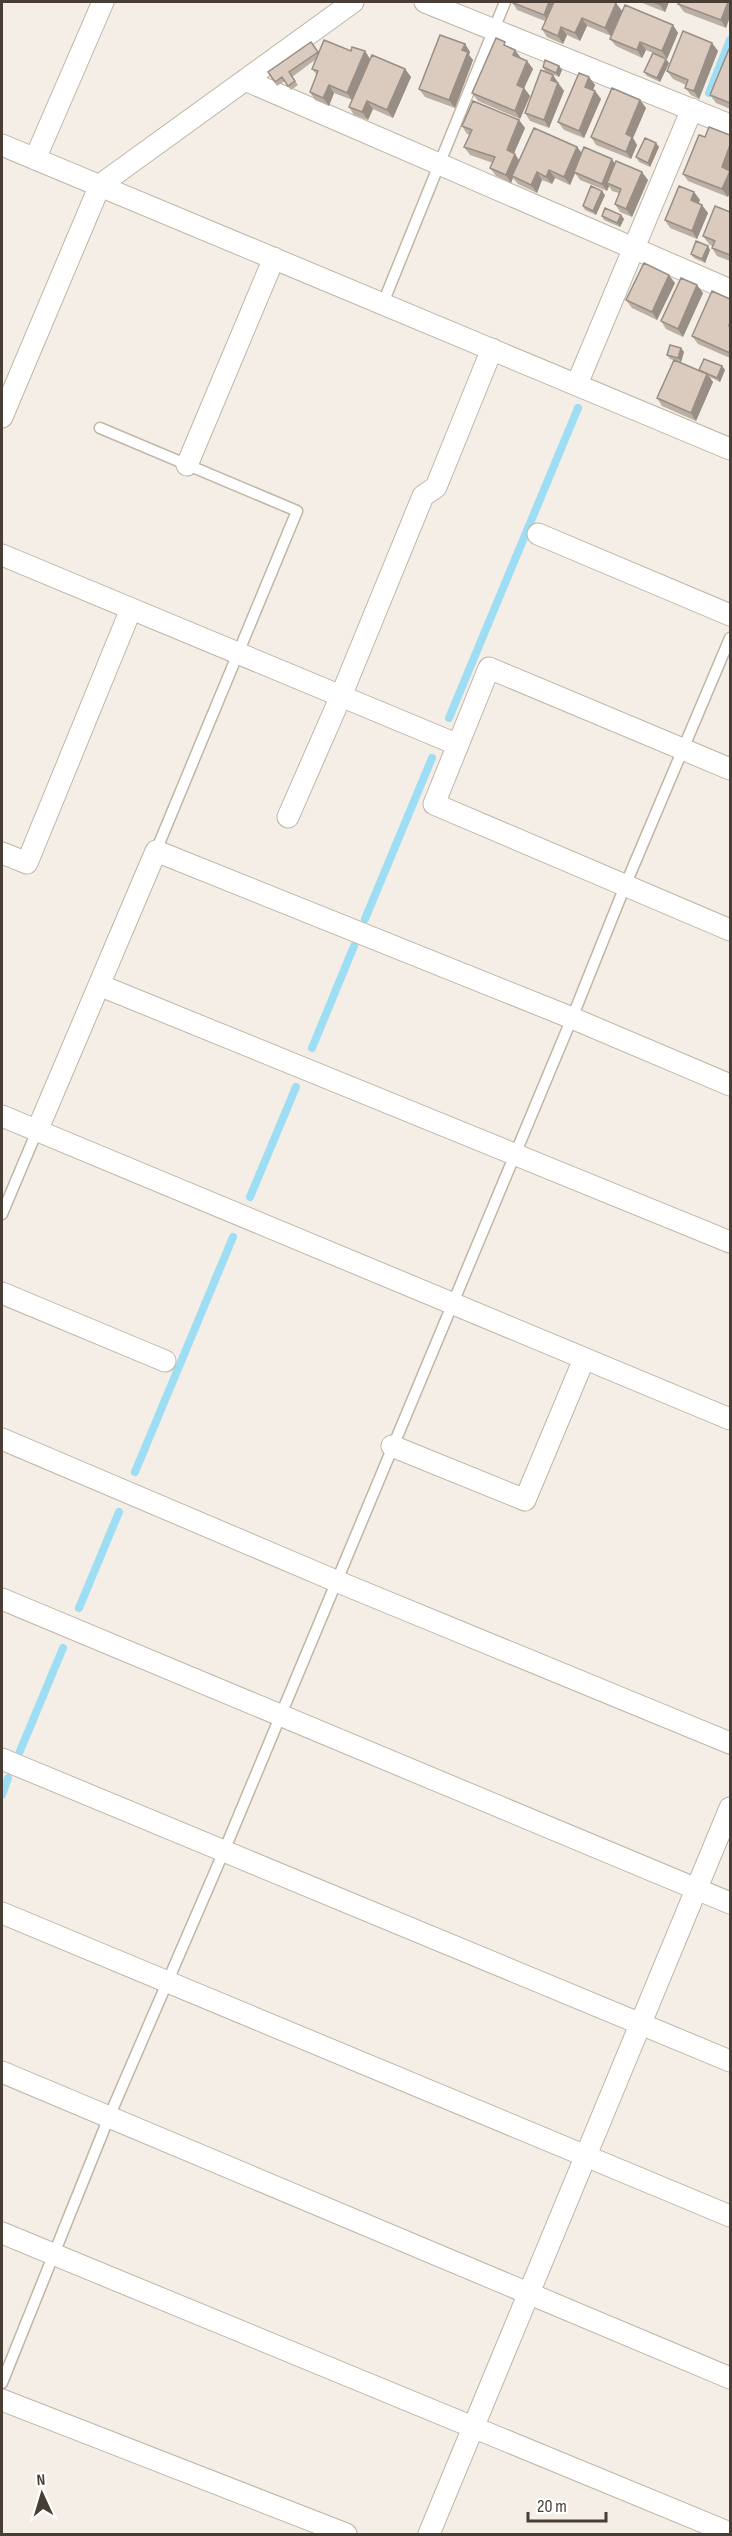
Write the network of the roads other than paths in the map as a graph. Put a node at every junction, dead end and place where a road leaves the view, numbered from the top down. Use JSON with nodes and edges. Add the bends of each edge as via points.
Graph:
{"nodes":[{"id":1,"x":103,"y":2,"type":"edge"},
{"id":2,"x":353,"y":2,"type":"edge"},
{"id":3,"x":425,"y":2,"type":"edge"},
{"id":4,"x":505,"y":2,"type":"edge"},
{"id":5,"x":494,"y":28,"type":"junction"},
{"id":6,"x":245,"y":80,"type":"junction"},
{"id":7,"x":692,"y":109,"type":"junction"},
{"id":8,"x":730,"y":125,"type":"edge"},
{"id":9,"x":2,"y":145,"type":"edge"},
{"id":10,"x":35,"y":159,"type":"junction"},
{"id":11,"x":440,"y":165,"type":"junction"},
{"id":12,"x":100,"y":185,"type":"junction"},
{"id":13,"x":634,"y":249,"type":"junction"},
{"id":14,"x":274,"y":258,"type":"junction"},
{"id":15,"x":730,"y":290,"type":"edge"},
{"id":16,"x":383,"y":303,"type":"junction"},
{"id":17,"x":492,"y":349,"type":"junction"},
{"id":18,"x":577,"y":384,"type":"junction"},
{"id":19,"x":2,"y":417,"type":"edge"},
{"id":20,"x":100,"y":428,"type":"dead end"},
{"id":21,"x":730,"y":449,"type":"edge"},
{"id":22,"x":187,"y":465,"type":"junction"},
{"id":23,"x":538,"y":534,"type":"dead end"},
{"id":24,"x":2,"y":555,"type":"edge"},
{"id":25,"x":131,"y":609,"type":"junction"},
{"id":26,"x":730,"y":615,"type":"edge"},
{"id":27,"x":730,"y":638,"type":"edge"},
{"id":28,"x":237,"y":653,"type":"junction"},
{"id":29,"x":341,"y":696,"type":"junction"},
{"id":30,"x":456,"y":744,"type":"junction"},
{"id":31,"x":683,"y":749,"type":"junction"},
{"id":32,"x":730,"y":769,"type":"edge"},
{"id":33,"x":288,"y":817,"type":"dead end"},
{"id":34,"x":156,"y":851,"type":"junction"},
{"id":35,"x":2,"y":853,"type":"edge"},
{"id":36,"x":625,"y":886,"type":"junction"},
{"id":37,"x":730,"y":930,"type":"edge"},
{"id":38,"x":99,"y":985,"type":"junction"},
{"id":39,"x":572,"y":1018,"type":"junction"},
{"id":40,"x":730,"y":1085,"type":"edge"},
{"id":41,"x":2,"y":1116,"type":"edge"},
{"id":42,"x":37,"y":1131,"type":"junction"},
{"id":43,"x":515,"y":1153,"type":"junction"},
{"id":44,"x":2,"y":1214,"type":"edge"},
{"id":45,"x":730,"y":1242,"type":"edge"},
{"id":46,"x":2,"y":1293,"type":"edge"},
{"id":47,"x":451,"y":1304,"type":"junction"},
{"id":48,"x":584,"y":1359,"type":"junction"},
{"id":49,"x":165,"y":1361,"type":"dead end"},
{"id":50,"x":730,"y":1419,"type":"edge"},
{"id":51,"x":2,"y":1438,"type":"edge"},
{"id":52,"x":392,"y":1446,"type":"junction"},
{"id":53,"x":336,"y":1581,"type":"junction"},
{"id":54,"x":2,"y":1599,"type":"edge"},
{"id":55,"x":279,"y":1715,"type":"junction"},
{"id":56,"x":730,"y":1743,"type":"edge"},
{"id":57,"x":2,"y":1759,"type":"edge"},
{"id":58,"x":730,"y":1808,"type":"edge"},
{"id":59,"x":224,"y":1851,"type":"junction"},
{"id":60,"x":696,"y":1889,"type":"junction"},
{"id":61,"x":730,"y":1903,"type":"edge"},
{"id":62,"x":2,"y":1914,"type":"edge"},
{"id":63,"x":167,"y":1983,"type":"junction"},
{"id":64,"x":642,"y":2024,"type":"junction"},
{"id":65,"x":730,"y":2061,"type":"edge"},
{"id":66,"x":2,"y":2072,"type":"edge"},
{"id":67,"x":109,"y":2117,"type":"junction"},
{"id":68,"x":586,"y":2157,"type":"junction"},
{"id":69,"x":730,"y":2216,"type":"edge"},
{"id":70,"x":2,"y":2233,"type":"edge"},
{"id":71,"x":53,"y":2255,"type":"junction"},
{"id":72,"x":529,"y":2295,"type":"junction"},
{"id":73,"x":730,"y":2378,"type":"edge"},
{"id":74,"x":2,"y":2383,"type":"edge"},
{"id":75,"x":2,"y":2400,"type":"edge"},
{"id":76,"x":472,"y":2427,"type":"junction"},
{"id":77,"x":730,"y":2533,"type":"edge"},
{"id":78,"x":346,"y":2535,"type":"edge"},
{"id":79,"x":429,"y":2535,"type":"edge"}],
"edges":[{"from":1,"to":10,"type":"street"},
{"from":2,"to":6,"type":"street"},
{"from":3,"to":5,"type":"street"},
{"from":4,"to":5,"type":"lane"},
{"from":5,"to":7,"type":"street"},
{"from":5,"to":11,"type":"lane"},
{"from":6,"to":11,"type":"street"},
{"from":6,"to":12,"type":"street"},
{"from":7,"to":8,"type":"street"},
{"from":7,"to":13,"type":"street"},
{"from":9,"to":10,"type":"street"},
{"from":10,"to":12,"type":"street"},
{"from":11,"to":13,"type":"street"},
{"from":11,"to":16,"type":"lane"},
{"from":12,"to":14,"type":"street"},
{"from":12,"to":19,"type":"street"},
{"from":13,"to":15,"type":"street"},
{"from":13,"to":18,"type":"street"},
{"from":14,"to":16,"type":"street"},
{"from":14,"to":22,"type":"street"},
{"from":16,"to":17,"type":"street"},
{"from":17,"to":18,"type":"street"},
{"from":17,"to":29,"type":"street","via":[[436,487],[423,496]]},
{"from":18,"to":21,"type":"street"},
{"from":20,"to":22,"type":"lane"},
{"from":22,"to":28,"type":"lane","via":[[297,511]]},
{"from":23,"to":26,"type":"street"},
{"from":24,"to":25,"type":"street"},
{"from":25,"to":28,"type":"street"},
{"from":25,"to":35,"type":"street","via":[[27,863]]},
{"from":27,"to":31,"type":"lane"},
{"from":28,"to":29,"type":"street"},
{"from":28,"to":34,"type":"lane"},
{"from":29,"to":30,"type":"street"},
{"from":29,"to":33,"type":"street"},
{"from":30,"to":31,"type":"street","via":[[489,668]]},
{"from":30,"to":36,"type":"street","via":[[434,804]]},
{"from":31,"to":32,"type":"street"},
{"from":31,"to":36,"type":"lane"},
{"from":34,"to":38,"type":"street"},
{"from":34,"to":39,"type":"street"},
{"from":36,"to":37,"type":"street"},
{"from":36,"to":39,"type":"lane"},
{"from":38,"to":42,"type":"street"},
{"from":38,"to":43,"type":"street"},
{"from":39,"to":40,"type":"street"},
{"from":39,"to":43,"type":"lane"},
{"from":41,"to":42,"type":"street"},
{"from":42,"to":44,"type":"lane"},
{"from":42,"to":47,"type":"street"},
{"from":43,"to":45,"type":"street"},
{"from":43,"to":47,"type":"lane"},
{"from":46,"to":49,"type":"street"},
{"from":47,"to":48,"type":"street"},
{"from":47,"to":52,"type":"lane"},
{"from":48,"to":50,"type":"street"},
{"from":48,"to":52,"type":"street","via":[[525,1500]]},
{"from":51,"to":53,"type":"street"},
{"from":52,"to":53,"type":"lane"},
{"from":53,"to":55,"type":"lane"},
{"from":53,"to":56,"type":"street"},
{"from":54,"to":55,"type":"street"},
{"from":55,"to":59,"type":"lane"},
{"from":55,"to":60,"type":"street"},
{"from":57,"to":59,"type":"street"},
{"from":58,"to":60,"type":"street"},
{"from":59,"to":63,"type":"lane"},
{"from":59,"to":64,"type":"street"},
{"from":60,"to":61,"type":"street"},
{"from":60,"to":64,"type":"street"},
{"from":62,"to":63,"type":"street"},
{"from":63,"to":67,"type":"lane"},
{"from":63,"to":68,"type":"street"},
{"from":64,"to":65,"type":"street"},
{"from":64,"to":68,"type":"street"},
{"from":66,"to":67,"type":"street"},
{"from":67,"to":71,"type":"lane"},
{"from":67,"to":72,"type":"street"},
{"from":68,"to":69,"type":"street"},
{"from":68,"to":72,"type":"street"},
{"from":70,"to":71,"type":"street"},
{"from":71,"to":74,"type":"lane"},
{"from":71,"to":76,"type":"street"},
{"from":72,"to":73,"type":"street"},
{"from":72,"to":76,"type":"street"},
{"from":75,"to":78,"type":"street"},
{"from":76,"to":77,"type":"street"},
{"from":76,"to":79,"type":"street"}]}
